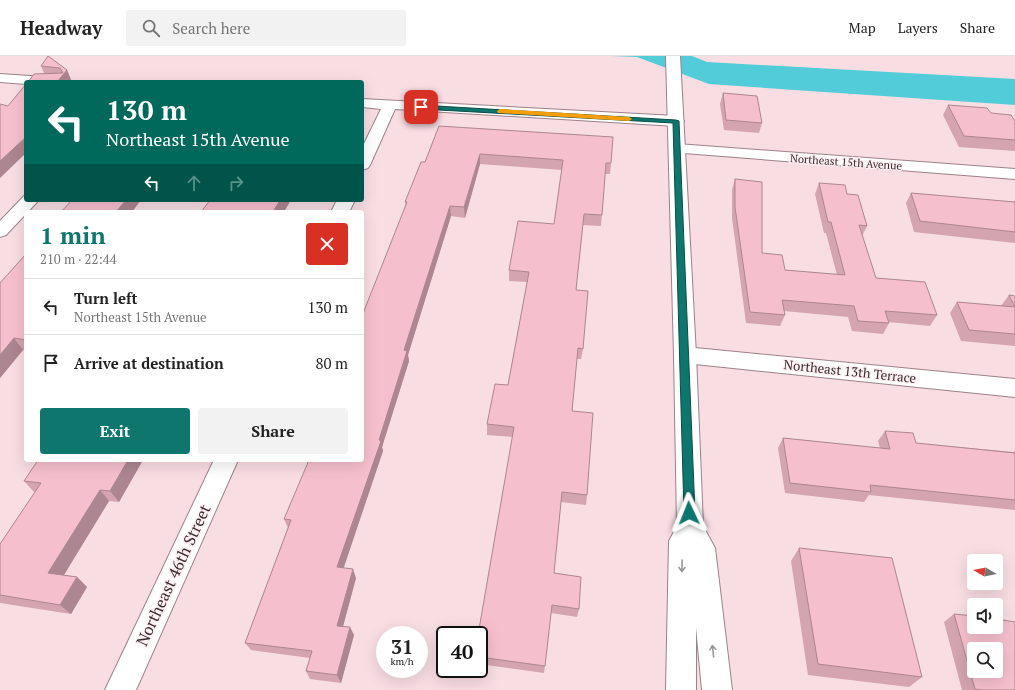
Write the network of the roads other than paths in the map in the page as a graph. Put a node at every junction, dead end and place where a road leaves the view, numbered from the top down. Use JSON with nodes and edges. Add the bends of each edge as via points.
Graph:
{"nodes":[{"id":1,"x":673,"y":56,"type":"edge"},
{"id":2,"x":0,"y":78,"type":"edge"},
{"id":3,"x":30,"y":80,"type":"edge"},
{"id":4,"x":364,"y":103,"type":"edge"},
{"id":5,"x":390,"y":105,"type":"junction"},
{"id":6,"x":676,"y":121,"type":"junction"},
{"id":7,"x":677,"y":150,"type":"junction"},
{"id":8,"x":364,"y":161,"type":"edge"},
{"id":9,"x":1015,"y":174,"type":"edge"},
{"id":10,"x":28,"y":202,"type":"edge"},
{"id":11,"x":0,"y":231,"type":"edge"},
{"id":12,"x":685,"y":355,"type":"junction"},
{"id":13,"x":1015,"y":388,"type":"edge"},
{"id":14,"x":225,"y":462,"type":"edge"},
{"id":15,"x":690,"y":529,"type":"junction"},
{"id":16,"x":120,"y":690,"type":"edge"},
{"id":17,"x":681,"y":690,"type":"edge"},
{"id":18,"x":717,"y":690,"type":"edge"}],
"edges":[{"from":1,"to":6,"type":"street"},
{"from":2,"to":3,"type":"street"},
{"from":4,"to":5,"type":"street"},
{"from":5,"to":6,"type":"street"},
{"from":5,"to":8,"type":"street"},
{"from":6,"to":7,"type":"street"},
{"from":7,"to":9,"type":"street","name":"Northeast 15th Avenue"},
{"from":7,"to":12,"type":"street"},
{"from":10,"to":11,"type":"street"},
{"from":12,"to":13,"type":"street","name":"Northeast 13th Terrace"},
{"from":12,"to":15,"type":"street"},
{"from":14,"to":16,"type":"street","name":"Northeast 46th Street"},
{"from":15,"to":17,"type":"street","one_way":true,"via":[[682,541]]},
{"from":18,"to":15,"type":"street","one_way":true,"via":[[702,548]]}]}
